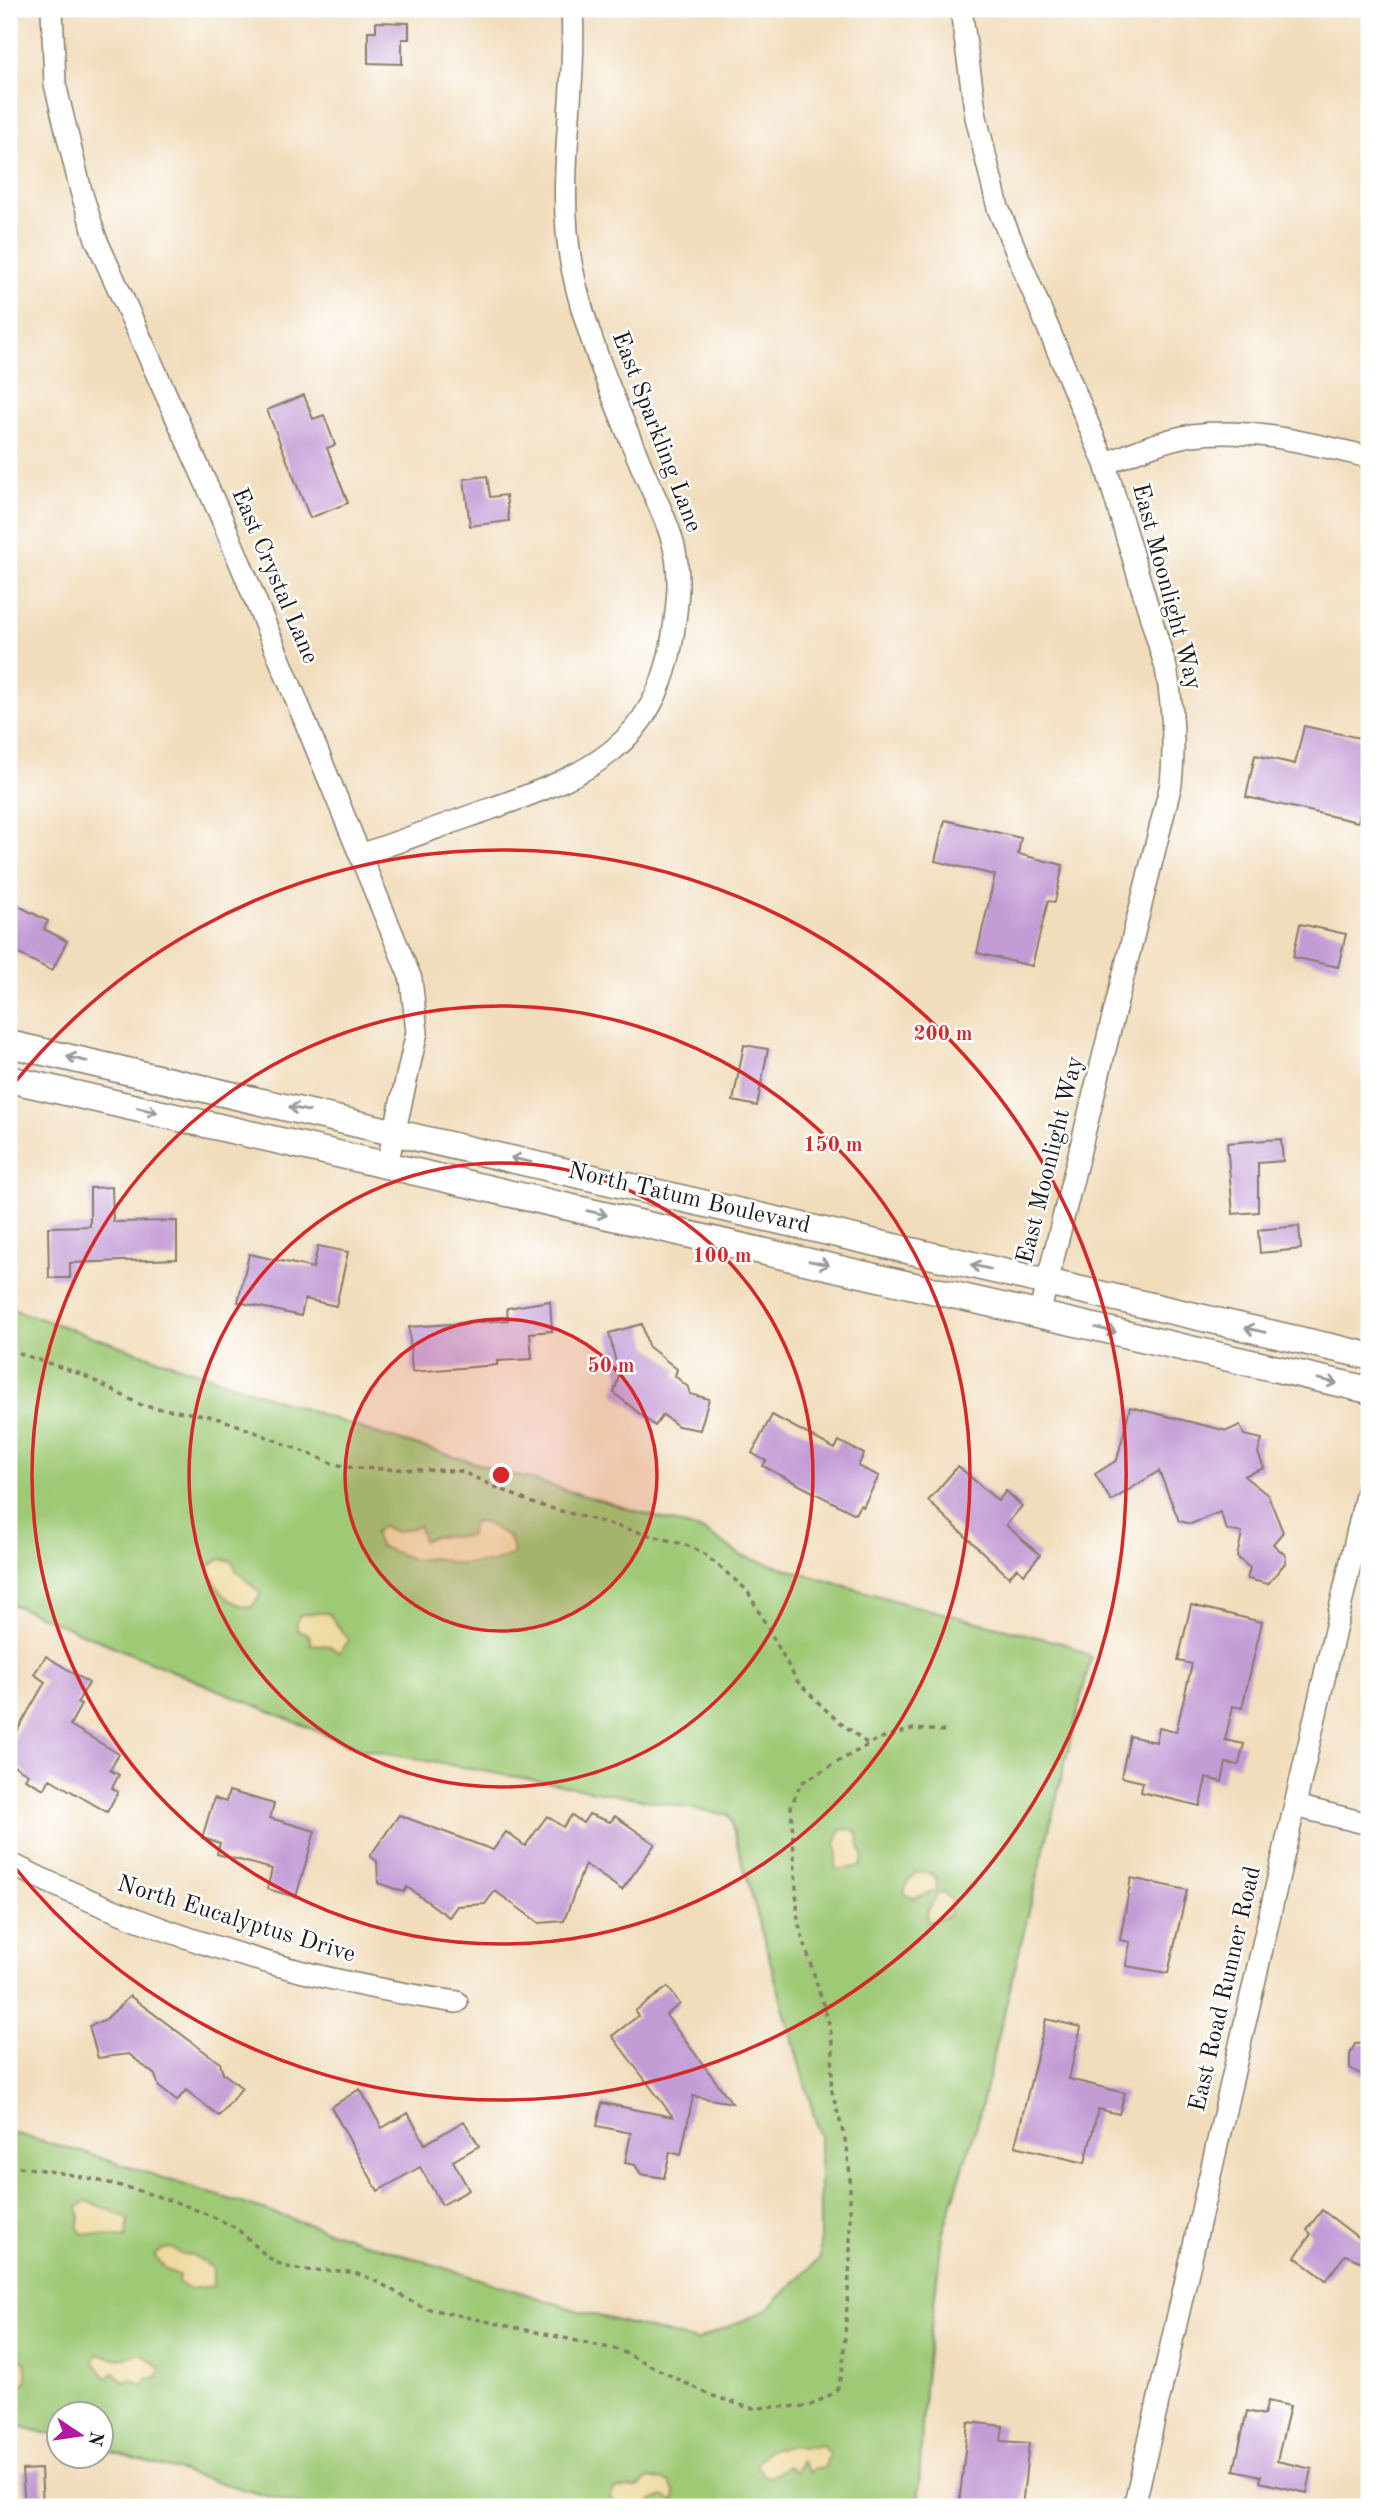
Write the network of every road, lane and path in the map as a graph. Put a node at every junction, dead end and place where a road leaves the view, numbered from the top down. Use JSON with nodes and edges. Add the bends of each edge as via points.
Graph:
{"nodes":[{"id":1,"x":52,"y":9,"type":"edge"},
{"id":2,"x":572,"y":9,"type":"edge"},
{"id":3,"x":961,"y":9,"type":"edge"},
{"id":4,"x":1369,"y":457,"type":"edge"},
{"id":5,"x":1105,"y":464,"type":"junction"},
{"id":6,"x":360,"y":855,"type":"junction"},
{"id":7,"x":9,"y":1044,"type":"edge"},
{"id":8,"x":9,"y":1079,"type":"edge"},
{"id":9,"x":394,"y":1130,"type":"junction"},
{"id":10,"x":387,"y":1165,"type":"junction"},
{"id":11,"x":1048,"y":1282,"type":"junction"},
{"id":12,"x":1039,"y":1315,"type":"junction"},
{"id":13,"x":9,"y":1350,"type":"edge"},
{"id":14,"x":1369,"y":1356,"type":"edge"},
{"id":15,"x":1369,"y":1390,"type":"edge"},
{"id":16,"x":1369,"y":1482,"type":"edge"},
{"id":17,"x":946,"y":1731,"type":"dead end"},
{"id":18,"x":869,"y":1745,"type":"junction"},
{"id":19,"x":1295,"y":1805,"type":"junction"},
{"id":20,"x":1369,"y":1824,"type":"edge"},
{"id":21,"x":9,"y":1863,"type":"edge"},
{"id":22,"x":457,"y":2002,"type":"dead end"},
{"id":23,"x":9,"y":2166,"type":"edge"},
{"id":24,"x":1133,"y":2507,"type":"edge"}],
"edges":[{"from":1,"to":6,"type":"street","name":"East Crystal Lane","via":[[55,84],[96,239],[222,519]]},
{"from":2,"to":6,"type":"street","name":"East Sparkling Lane","via":[[566,229],[595,351],[671,535],[679,568],[667,670],[644,718],[588,770]]},
{"from":3,"to":5,"type":"street","name":"East Moonlight Way","via":[[976,117],[998,208]]},
{"from":4,"to":5,"type":"street","via":[[1278,438],[1224,433],[1191,436]]},
{"from":5,"to":11,"type":"street","name":"East Moonlight Way","via":[[1166,668],[1175,751],[1171,784]]},
{"from":6,"to":9,"type":"street","name":"East Crystal Lane","via":[[411,979],[416,1005],[417,1032]]},
{"from":9,"to":7,"type":"main road","name":"North Tatum Boulevard","one_way":true},
{"from":8,"to":10,"type":"main road","name":"North Tatum Boulevard","one_way":true},
{"from":9,"to":10,"type":"street","name":"East Crystal Lane"},
{"from":11,"to":9,"type":"main road","name":"North Tatum Boulevard","one_way":true},
{"from":10,"to":12,"type":"main road","name":"North Tatum Boulevard","one_way":true},
{"from":11,"to":12,"type":"street","name":"East Moonlight Way"},
{"from":14,"to":11,"type":"main road","name":"North Tatum Boulevard","one_way":true},
{"from":12,"to":15,"type":"main road","name":"North Tatum Boulevard","one_way":true},
{"from":13,"to":18,"type":"path","via":[[81,1374],[143,1406],[222,1420],[334,1464],[460,1471],[532,1503],[687,1545],[747,1590],[797,1681]]},
{"from":16,"to":19,"type":"street","name":"East Road Runner Road"},
{"from":17,"to":18,"type":"path","via":[[914,1729]]},
{"from":18,"to":23,"type":"path","via":[[801,1783],[791,1806],[798,1922],[830,2027],[831,2088],[850,2176],[843,2366],[838,2388],[824,2400],[787,2408],[750,2408],[710,2395],[619,2350],[425,2308],[385,2285],[348,2272],[282,2265],[230,2226],[148,2195],[61,2173]]},
{"from":19,"to":20,"type":"street"},
{"from":19,"to":24,"type":"street","name":"East Road Runner Road"},
{"from":21,"to":22,"type":"street","name":"North Eucalyptus Drive","via":[[101,1907],[259,1959],[394,1993]]}]}
